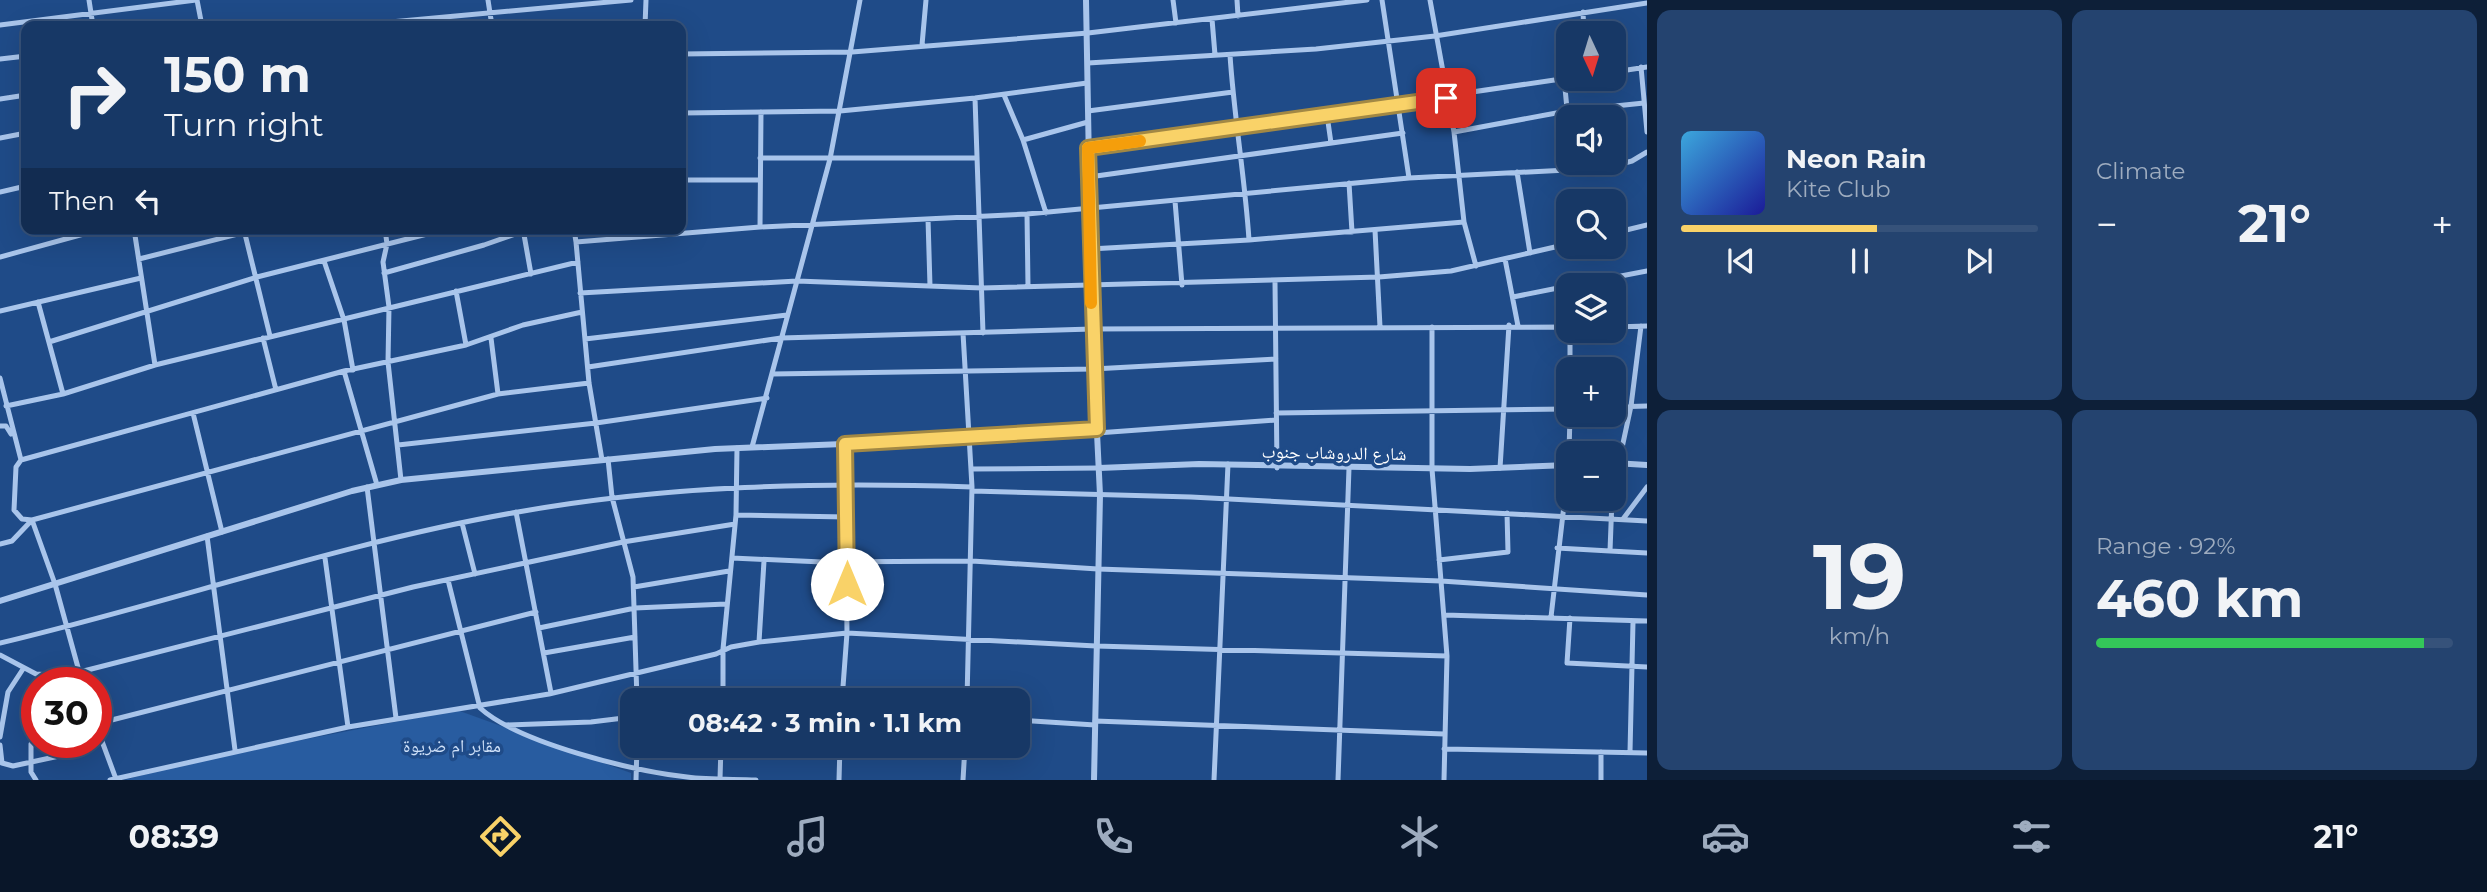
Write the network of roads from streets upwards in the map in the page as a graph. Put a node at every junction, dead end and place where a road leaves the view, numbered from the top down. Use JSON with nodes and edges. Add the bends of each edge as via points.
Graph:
{"nodes":[{"id":1,"x":89,"y":0,"type":"edge"},
{"id":2,"x":196,"y":0,"type":"edge"},
{"id":3,"x":488,"y":0,"type":"edge"},
{"id":4,"x":631,"y":0,"type":"edge"},
{"id":5,"x":646,"y":0,"type":"edge"},
{"id":6,"x":860,"y":0,"type":"edge"},
{"id":7,"x":926,"y":0,"type":"edge"},
{"id":8,"x":1086,"y":0,"type":"edge"},
{"id":9,"x":1173,"y":0,"type":"edge"},
{"id":10,"x":1237,"y":0,"type":"edge"},
{"id":11,"x":1299,"y":0,"type":"edge"},
{"id":12,"x":1364,"y":0,"type":"edge"},
{"id":13,"x":1382,"y":0,"type":"edge"},
{"id":14,"x":1430,"y":0,"type":"edge"},
{"id":15,"x":1617,"y":0,"type":"edge"},
{"id":16,"x":1647,"y":3,"type":"edge"},
{"id":17,"x":1300,"y":8,"type":"junction"},
{"id":18,"x":1618,"y":8,"type":"junction"},
{"id":19,"x":489,"y":12,"type":"junction"},
{"id":20,"x":1583,"y":12,"type":"junction"},
{"id":21,"x":91,"y":13,"type":"junction"},
{"id":22,"x":1238,"y":16,"type":"junction"},
{"id":23,"x":1212,"y":19,"type":"junction"},
{"id":24,"x":21,"y":21,"type":"edge"},
{"id":25,"x":25,"y":21,"type":"edge"},
{"id":26,"x":92,"y":21,"type":"edge"},
{"id":27,"x":201,"y":21,"type":"edge"},
{"id":28,"x":398,"y":21,"type":"edge"},
{"id":29,"x":491,"y":21,"type":"edge"},
{"id":30,"x":645,"y":21,"type":"edge"},
{"id":31,"x":1583,"y":21,"type":"edge"},
{"id":32,"x":1175,"y":23,"type":"junction"},
{"id":33,"x":0,"y":24,"type":"edge"},
{"id":34,"x":1088,"y":33,"type":"junction"},
{"id":35,"x":1435,"y":36,"type":"junction"},
{"id":36,"x":1387,"y":41,"type":"junction"},
{"id":37,"x":922,"y":46,"type":"junction"},
{"id":38,"x":852,"y":52,"type":"junction"},
{"id":39,"x":686,"y":54,"type":"edge"},
{"id":40,"x":1215,"y":55,"type":"junction"},
{"id":41,"x":1230,"y":55,"type":"junction"},
{"id":42,"x":21,"y":56,"type":"edge"},
{"id":43,"x":0,"y":58,"type":"edge"},
{"id":44,"x":1088,"y":63,"type":"junction"},
{"id":45,"x":1644,"y":67,"type":"edge"},
{"id":46,"x":1626,"y":70,"type":"edge"},
{"id":47,"x":1556,"y":80,"type":"edge"},
{"id":48,"x":1087,"y":83,"type":"junction"},
{"id":49,"x":1233,"y":92,"type":"junction"},
{"id":50,"x":1004,"y":95,"type":"junction"},
{"id":51,"x":21,"y":96,"type":"edge"},
{"id":52,"x":975,"y":98,"type":"junction"},
{"id":53,"x":1446,"y":98,"type":"junction"},
{"id":54,"x":0,"y":99,"type":"edge"},
{"id":55,"x":1644,"y":103,"type":"junction"},
{"id":56,"x":1398,"y":104,"type":"junction"},
{"id":57,"x":1625,"y":105,"type":"edge"},
{"id":58,"x":840,"y":111,"type":"junction"},
{"id":59,"x":1088,"y":111,"type":"junction"},
{"id":60,"x":686,"y":113,"type":"edge"},
{"id":61,"x":761,"y":113,"type":"junction"},
{"id":62,"x":1556,"y":113,"type":"edge"},
{"id":63,"x":1327,"y":115,"type":"junction"},
{"id":64,"x":1088,"y":122,"type":"junction"},
{"id":65,"x":1235,"y":128,"type":"junction"},
{"id":66,"x":1454,"y":132,"type":"junction"},
{"id":67,"x":1647,"y":132,"type":"edge"},
{"id":68,"x":21,"y":134,"type":"edge"},
{"id":69,"x":1403,"y":134,"type":"junction"},
{"id":70,"x":0,"y":138,"type":"edge"},
{"id":71,"x":1023,"y":140,"type":"junction"},
{"id":72,"x":1331,"y":143,"type":"junction"},
{"id":73,"x":1088,"y":148,"type":"junction"},
{"id":74,"x":1647,"y":152,"type":"edge"},
{"id":75,"x":1240,"y":154,"type":"junction"},
{"id":76,"x":760,"y":158,"type":"junction"},
{"id":77,"x":977,"y":158,"type":"junction"},
{"id":78,"x":830,"y":159,"type":"junction"},
{"id":79,"x":1626,"y":163,"type":"edge"},
{"id":80,"x":1556,"y":167,"type":"edge"},
{"id":81,"x":1517,"y":173,"type":"junction"},
{"id":82,"x":1458,"y":176,"type":"junction"},
{"id":83,"x":1089,"y":177,"type":"junction"},
{"id":84,"x":1409,"y":178,"type":"junction"},
{"id":85,"x":686,"y":180,"type":"edge"},
{"id":86,"x":760,"y":180,"type":"junction"},
{"id":87,"x":1349,"y":183,"type":"junction"},
{"id":88,"x":21,"y":187,"type":"edge"},
{"id":89,"x":0,"y":192,"type":"edge"},
{"id":90,"x":1246,"y":193,"type":"junction"},
{"id":91,"x":1175,"y":201,"type":"junction"},
{"id":92,"x":1089,"y":209,"type":"junction"},
{"id":93,"x":1046,"y":212,"type":"junction"},
{"id":94,"x":1027,"y":214,"type":"junction"},
{"id":95,"x":979,"y":217,"type":"junction"},
{"id":96,"x":928,"y":219,"type":"junction"},
{"id":97,"x":1464,"y":222,"type":"junction"},
{"id":98,"x":812,"y":225,"type":"junction"},
{"id":99,"x":1647,"y":225,"type":"edge"},
{"id":100,"x":760,"y":227,"type":"junction"},
{"id":101,"x":1375,"y":230,"type":"junction"},
{"id":102,"x":1626,"y":230,"type":"edge"},
{"id":103,"x":1352,"y":232,"type":"junction"},
{"id":104,"x":686,"y":233,"type":"edge"},
{"id":105,"x":80,"y":235,"type":"edge"},
{"id":106,"x":135,"y":235,"type":"edge"},
{"id":107,"x":230,"y":235,"type":"edge"},
{"id":108,"x":246,"y":235,"type":"edge"},
{"id":109,"x":386,"y":235,"type":"edge"},
{"id":110,"x":423,"y":235,"type":"edge"},
{"id":111,"x":510,"y":235,"type":"edge"},
{"id":112,"x":524,"y":235,"type":"edge"},
{"id":113,"x":575,"y":235,"type":"edge"},
{"id":114,"x":663,"y":235,"type":"edge"},
{"id":115,"x":639,"y":237,"type":"joint"},
{"id":116,"x":1249,"y":240,"type":"junction"},
{"id":117,"x":576,"y":242,"type":"junction"},
{"id":118,"x":387,"y":244,"type":"junction"},
{"id":119,"x":1180,"y":244,"type":"junction"},
{"id":120,"x":1556,"y":247,"type":"edge"},
{"id":121,"x":1090,"y":249,"type":"junction"},
{"id":122,"x":1530,"y":253,"type":"junction"},
{"id":123,"x":0,"y":257,"type":"edge"},
{"id":124,"x":139,"y":259,"type":"junction"},
{"id":125,"x":1505,"y":259,"type":"junction"},
{"id":126,"x":324,"y":261,"type":"junction"},
{"id":127,"x":578,"y":262,"type":"junction"},
{"id":128,"x":1476,"y":266,"type":"junction"},
{"id":129,"x":1647,"y":271,"type":"edge"},
{"id":130,"x":384,"y":273,"type":"junction"},
{"id":131,"x":531,"y":274,"type":"junction"},
{"id":132,"x":1626,"y":275,"type":"edge"},
{"id":133,"x":257,"y":277,"type":"junction"},
{"id":134,"x":1379,"y":277,"type":"junction"},
{"id":135,"x":141,"y":278,"type":"junction"},
{"id":136,"x":797,"y":281,"type":"junction"},
{"id":137,"x":1275,"y":282,"type":"junction"},
{"id":138,"x":1091,"y":285,"type":"junction"},
{"id":139,"x":1182,"y":285,"type":"junction"},
{"id":140,"x":930,"y":286,"type":"junction"},
{"id":141,"x":1028,"y":286,"type":"junction"},
{"id":142,"x":982,"y":288,"type":"junction"},
{"id":143,"x":1556,"y":288,"type":"edge"},
{"id":144,"x":456,"y":291,"type":"junction"},
{"id":145,"x":580,"y":293,"type":"junction"},
{"id":146,"x":1513,"y":297,"type":"junction"},
{"id":147,"x":38,"y":302,"type":"junction"},
{"id":148,"x":389,"y":307,"type":"junction"},
{"id":149,"x":0,"y":311,"type":"edge"},
{"id":150,"x":582,"y":312,"type":"junction"},
{"id":151,"x":148,"y":313,"type":"junction"},
{"id":152,"x":787,"y":314,"type":"junction"},
{"id":153,"x":344,"y":320,"type":"junction"},
{"id":154,"x":1508,"y":325,"type":"junction"},
{"id":155,"x":1277,"y":326,"type":"junction"},
{"id":156,"x":1518,"y":326,"type":"junction"},
{"id":157,"x":1644,"y":326,"type":"edge"},
{"id":158,"x":1380,"y":327,"type":"junction"},
{"id":159,"x":1432,"y":327,"type":"junction"},
{"id":160,"x":1626,"y":327,"type":"edge"},
{"id":161,"x":1556,"y":328,"type":"edge"},
{"id":162,"x":1092,"y":329,"type":"junction"},
{"id":163,"x":963,"y":333,"type":"junction"},
{"id":164,"x":983,"y":333,"type":"junction"},
{"id":165,"x":270,"y":336,"type":"junction"},
{"id":166,"x":263,"y":338,"type":"junction"},
{"id":167,"x":491,"y":338,"type":"junction"},
{"id":168,"x":781,"y":338,"type":"junction"},
{"id":169,"x":585,"y":340,"type":"junction"},
{"id":170,"x":49,"y":342,"type":"junction"},
{"id":171,"x":466,"y":345,"type":"junction"},
{"id":172,"x":1276,"y":359,"type":"junction"},
{"id":173,"x":1637,"y":359,"type":"junction"},
{"id":174,"x":1647,"y":359,"type":"edge"},
{"id":175,"x":388,"y":362,"type":"junction"},
{"id":176,"x":155,"y":365,"type":"junction"},
{"id":177,"x":588,"y":367,"type":"junction"},
{"id":178,"x":1093,"y":369,"type":"junction"},
{"id":179,"x":354,"y":370,"type":"junction"},
{"id":180,"x":344,"y":371,"type":"junction"},
{"id":181,"x":964,"y":372,"type":"junction"},
{"id":182,"x":772,"y":374,"type":"junction"},
{"id":183,"x":0,"y":379,"type":"edge"},
{"id":184,"x":589,"y":383,"type":"junction"},
{"id":185,"x":275,"y":390,"type":"junction"},
{"id":186,"x":63,"y":394,"type":"junction"},
{"id":187,"x":498,"y":394,"type":"junction"},
{"id":188,"x":767,"y":398,"type":"junction"},
{"id":189,"x":6,"y":406,"type":"junction"},
{"id":190,"x":1626,"y":406,"type":"edge"},
{"id":191,"x":1631,"y":406,"type":"junction"},
{"id":192,"x":1647,"y":406,"type":"edge"},
{"id":193,"x":1556,"y":408,"type":"edge"},
{"id":194,"x":1504,"y":410,"type":"junction"},
{"id":195,"x":1432,"y":412,"type":"junction"},
{"id":196,"x":193,"y":413,"type":"junction"},
{"id":197,"x":1276,"y":413,"type":"junction"},
{"id":198,"x":0,"y":419,"type":"edge"},
{"id":199,"x":1276,"y":420,"type":"junction"},
{"id":200,"x":394,"y":423,"type":"junction"},
{"id":201,"x":596,"y":423,"type":"junction"},
{"id":202,"x":3,"y":426,"type":"edge"},
{"id":203,"x":1097,"y":431,"type":"junction"},
{"id":204,"x":360,"y":432,"type":"junction"},
{"id":205,"x":968,"y":439,"type":"junction"},
{"id":206,"x":14,"y":440,"type":"junction"},
{"id":207,"x":1621,"y":441,"type":"edge"},
{"id":208,"x":845,"y":444,"type":"junction"},
{"id":209,"x":398,"y":445,"type":"junction"},
{"id":210,"x":752,"y":447,"type":"junction"},
{"id":211,"x":737,"y":448,"type":"junction"},
{"id":212,"x":21,"y":460,"type":"junction"},
{"id":213,"x":605,"y":460,"type":"junction"},
{"id":214,"x":1228,"y":464,"type":"junction"},
{"id":215,"x":1626,"y":464,"type":"edge"},
{"id":216,"x":1647,"y":465,"type":"edge"},
{"id":217,"x":1556,"y":466,"type":"edge"},
{"id":218,"x":1098,"y":468,"type":"junction"},
{"id":219,"x":1277,"y":468,"type":"junction"},
{"id":220,"x":1349,"y":468,"type":"junction"},
{"id":221,"x":1500,"y":468,"type":"junction"},
{"id":222,"x":971,"y":469,"type":"junction"},
{"id":223,"x":1432,"y":469,"type":"junction"},
{"id":224,"x":208,"y":475,"type":"junction"},
{"id":225,"x":401,"y":480,"type":"junction"},
{"id":226,"x":847,"y":484,"type":"junction"},
{"id":227,"x":377,"y":485,"type":"junction"},
{"id":228,"x":736,"y":486,"type":"junction"},
{"id":229,"x":367,"y":487,"type":"junction"},
{"id":230,"x":1647,"y":487,"type":"edge"},
{"id":231,"x":972,"y":489,"type":"junction"},
{"id":232,"x":1100,"y":495,"type":"junction"},
{"id":233,"x":611,"y":497,"type":"junction"},
{"id":234,"x":1226,"y":499,"type":"junction"},
{"id":235,"x":1348,"y":506,"type":"junction"},
{"id":236,"x":1435,"y":509,"type":"junction"},
{"id":237,"x":1563,"y":511,"type":"edge"},
{"id":238,"x":1611,"y":511,"type":"edge"},
{"id":239,"x":516,"y":512,"type":"junction"},
{"id":240,"x":1507,"y":513,"type":"junction"},
{"id":241,"x":736,"y":515,"type":"junction"},
{"id":242,"x":1562,"y":515,"type":"junction"},
{"id":243,"x":847,"y":517,"type":"junction"},
{"id":244,"x":1610,"y":518,"type":"junction"},
{"id":245,"x":1623,"y":519,"type":"junction"},
{"id":246,"x":32,"y":520,"type":"junction"},
{"id":247,"x":1647,"y":521,"type":"edge"},
{"id":248,"x":462,"y":523,"type":"junction"},
{"id":249,"x":735,"y":524,"type":"junction"},
{"id":250,"x":222,"y":532,"type":"junction"},
{"id":251,"x":207,"y":536,"type":"junction"},
{"id":252,"x":623,"y":542,"type":"junction"},
{"id":253,"x":0,"y":544,"type":"edge"},
{"id":254,"x":372,"y":544,"type":"junction"},
{"id":255,"x":1557,"y":548,"type":"junction"},
{"id":256,"x":1610,"y":551,"type":"junction"},
{"id":257,"x":1647,"y":553,"type":"edge"},
{"id":258,"x":325,"y":558,"type":"junction"},
{"id":259,"x":732,"y":558,"type":"junction"},
{"id":260,"x":847,"y":560,"type":"junction"},
{"id":261,"x":1439,"y":560,"type":"junction"},
{"id":262,"x":764,"y":561,"type":"junction"},
{"id":263,"x":972,"y":561,"type":"junction"},
{"id":264,"x":527,"y":564,"type":"junction"},
{"id":265,"x":1098,"y":569,"type":"junction"},
{"id":266,"x":729,"y":571,"type":"junction"},
{"id":267,"x":1222,"y":572,"type":"junction"},
{"id":268,"x":475,"y":574,"type":"junction"},
{"id":269,"x":1347,"y":578,"type":"junction"},
{"id":270,"x":448,"y":580,"type":"junction"},
{"id":271,"x":1441,"y":581,"type":"junction"},
{"id":272,"x":55,"y":584,"type":"junction"},
{"id":273,"x":634,"y":587,"type":"junction"},
{"id":274,"x":1553,"y":587,"type":"junction"},
{"id":275,"x":212,"y":588,"type":"junction"},
{"id":276,"x":380,"y":595,"type":"junction"},
{"id":277,"x":1647,"y":595,"type":"edge"},
{"id":278,"x":0,"y":601,"type":"edge"},
{"id":279,"x":726,"y":604,"type":"junction"},
{"id":280,"x":333,"y":607,"type":"junction"},
{"id":281,"x":635,"y":608,"type":"junction"},
{"id":282,"x":536,"y":612,"type":"junction"},
{"id":283,"x":1445,"y":615,"type":"junction"},
{"id":284,"x":1551,"y":617,"type":"junction"},
{"id":285,"x":1570,"y":618,"type":"junction"},
{"id":286,"x":1647,"y":621,"type":"edge"},
{"id":287,"x":1633,"y":622,"type":"junction"},
{"id":288,"x":66,"y":628,"type":"junction"},
{"id":289,"x":539,"y":628,"type":"junction"},
{"id":290,"x":461,"y":631,"type":"junction"},
{"id":291,"x":847,"y":633,"type":"junction"},
{"id":292,"x":220,"y":636,"type":"junction"},
{"id":293,"x":635,"y":637,"type":"junction"},
{"id":294,"x":970,"y":639,"type":"junction"},
{"id":295,"x":759,"y":642,"type":"junction"},
{"id":296,"x":0,"y":643,"type":"edge"},
{"id":297,"x":1096,"y":646,"type":"junction"},
{"id":298,"x":1219,"y":648,"type":"junction"},
{"id":299,"x":386,"y":649,"type":"junction"},
{"id":300,"x":723,"y":649,"type":"junction"},
{"id":301,"x":1343,"y":652,"type":"junction"},
{"id":302,"x":544,"y":653,"type":"junction"},
{"id":303,"x":0,"y":655,"type":"edge"},
{"id":304,"x":1447,"y":656,"type":"junction"},
{"id":305,"x":340,"y":660,"type":"junction"},
{"id":306,"x":1631,"y":666,"type":"junction"},
{"id":307,"x":77,"y":667,"type":"edge"},
{"id":308,"x":102,"y":667,"type":"edge"},
{"id":309,"x":1647,"y":667,"type":"edge"},
{"id":310,"x":21,"y":668,"type":"edge"},
{"id":311,"x":636,"y":671,"type":"junction"},
{"id":312,"x":21,"y":672,"type":"edge"},
{"id":313,"x":227,"y":688,"type":"junction"},
{"id":314,"x":637,"y":688,"type":"edge"},
{"id":315,"x":723,"y":688,"type":"edge"},
{"id":316,"x":843,"y":688,"type":"edge"},
{"id":317,"x":968,"y":688,"type":"edge"},
{"id":318,"x":551,"y":693,"type":"junction"},
{"id":319,"x":480,"y":708,"type":"junction"},
{"id":320,"x":396,"y":718,"type":"junction"},
{"id":321,"x":620,"y":718,"type":"edge"},
{"id":322,"x":112,"y":720,"type":"edge"},
{"id":323,"x":1030,"y":720,"type":"edge"},
{"id":324,"x":1095,"y":723,"type":"junction"},
{"id":325,"x":503,"y":725,"type":"junction"},
{"id":326,"x":1216,"y":725,"type":"junction"},
{"id":327,"x":348,"y":727,"type":"junction"},
{"id":328,"x":1341,"y":732,"type":"junction"},
{"id":329,"x":1444,"y":734,"type":"junction"},
{"id":330,"x":0,"y":737,"type":"edge"},
{"id":331,"x":0,"y":745,"type":"edge"},
{"id":332,"x":1444,"y":749,"type":"junction"},
{"id":333,"x":234,"y":750,"type":"junction"},
{"id":334,"x":1601,"y":752,"type":"junction"},
{"id":335,"x":1630,"y":752,"type":"junction"},
{"id":336,"x":1647,"y":752,"type":"edge"},
{"id":337,"x":32,"y":758,"type":"edge"},
{"id":338,"x":52,"y":758,"type":"edge"},
{"id":339,"x":107,"y":758,"type":"edge"},
{"id":340,"x":636,"y":758,"type":"edge"},
{"id":341,"x":721,"y":758,"type":"edge"},
{"id":342,"x":840,"y":758,"type":"edge"},
{"id":343,"x":964,"y":758,"type":"edge"},
{"id":344,"x":1,"y":764,"type":"edge"},
{"id":345,"x":32,"y":764,"type":"junction"},
{"id":346,"x":636,"y":767,"type":"junction"},
{"id":347,"x":113,"y":779,"type":"edge"},
{"id":348,"x":687,"y":779,"type":"edge"},
{"id":349,"x":720,"y":779,"type":"edge"},
{"id":350,"x":728,"y":779,"type":"edge"},
{"id":351,"x":36,"y":780,"type":"edge"},
{"id":352,"x":636,"y":780,"type":"edge"},
{"id":353,"x":756,"y":780,"type":"edge"},
{"id":354,"x":839,"y":780,"type":"edge"},
{"id":355,"x":963,"y":780,"type":"edge"},
{"id":356,"x":1094,"y":780,"type":"edge"},
{"id":357,"x":1214,"y":780,"type":"edge"},
{"id":358,"x":1338,"y":780,"type":"edge"},
{"id":359,"x":1444,"y":780,"type":"edge"},
{"id":360,"x":1601,"y":780,"type":"edge"}],
"edges":[{"from":1,"to":21,"type":"street"},
{"from":2,"to":21,"type":"street"},
{"from":2,"to":27,"type":"street"},
{"from":3,"to":19,"type":"street"},
{"from":4,"to":19,"type":"street"},
{"from":5,"to":30,"type":"street"},
{"from":6,"to":38,"type":"street"},
{"from":7,"to":37,"type":"street"},
{"from":8,"to":34,"type":"street"},
{"from":9,"to":32,"type":"street"},
{"from":10,"to":22,"type":"street"},
{"from":11,"to":17,"type":"street"},
{"from":12,"to":17,"type":"street"},
{"from":13,"to":36,"type":"street"},
{"from":14,"to":35,"type":"street"},
{"from":15,"to":18,"type":"street"},
{"from":16,"to":18,"type":"street"},
{"from":17,"to":22,"type":"street"},
{"from":18,"to":20,"type":"street"},
{"from":19,"to":28,"type":"street"},
{"from":19,"to":29,"type":"street"},
{"from":20,"to":31,"type":"street"},
{"from":20,"to":35,"type":"street"},
{"from":21,"to":25,"type":"street"},
{"from":21,"to":26,"type":"street"},
{"from":22,"to":23,"type":"street"},
{"from":23,"to":32,"type":"street"},
{"from":23,"to":40,"type":"street"},
{"from":24,"to":33,"type":"street"},
{"from":32,"to":34,"type":"street"},
{"from":34,"to":37,"type":"street"},
{"from":34,"to":44,"type":"street"},
{"from":35,"to":36,"type":"street"},
{"from":35,"to":53,"type":"street"},
{"from":36,"to":41,"type":"street"},
{"from":36,"to":56,"type":"street"},
{"from":37,"to":38,"type":"street"},
{"from":38,"to":39,"type":"street"},
{"from":38,"to":58,"type":"street"},
{"from":40,"to":41,"type":"street"},
{"from":40,"to":44,"type":"street"},
{"from":41,"to":49,"type":"street"},
{"from":42,"to":43,"type":"street"},
{"from":44,"to":48,"type":"street"},
{"from":45,"to":46,"type":"street"},
{"from":45,"to":55,"type":"street"},
{"from":47,"to":53,"type":"street"},
{"from":48,"to":50,"type":"street"},
{"from":48,"to":59,"type":"street"},
{"from":49,"to":59,"type":"street"},
{"from":49,"to":65,"type":"street"},
{"from":50,"to":52,"type":"street"},
{"from":50,"to":71,"type":"street"},
{"from":51,"to":54,"type":"street"},
{"from":52,"to":58,"type":"street"},
{"from":52,"to":77,"type":"street"},
{"from":53,"to":56,"type":"street"},
{"from":53,"to":66,"type":"street"},
{"from":55,"to":57,"type":"street"},
{"from":55,"to":67,"type":"street"},
{"from":56,"to":63,"type":"street"},
{"from":56,"to":69,"type":"street"},
{"from":58,"to":61,"type":"street"},
{"from":58,"to":78,"type":"street"},
{"from":59,"to":64,"type":"street"},
{"from":60,"to":61,"type":"street"},
{"from":61,"to":76,"type":"street"},
{"from":62,"to":66,"type":"street"},
{"from":63,"to":65,"type":"street"},
{"from":63,"to":72,"type":"street"},
{"from":64,"to":71,"type":"street"},
{"from":64,"to":73,"type":"street"},
{"from":65,"to":73,"type":"street"},
{"from":65,"to":75,"type":"street"},
{"from":66,"to":82,"type":"street"},
{"from":68,"to":70,"type":"street"},
{"from":69,"to":72,"type":"street"},
{"from":69,"to":84,"type":"street"},
{"from":71,"to":93,"type":"street"},
{"from":72,"to":75,"type":"street"},
{"from":73,"to":83,"type":"street"},
{"from":74,"to":79,"type":"street"},
{"from":75,"to":83,"type":"street"},
{"from":75,"to":90,"type":"street"},
{"from":76,"to":78,"type":"street"},
{"from":76,"to":86,"type":"street"},
{"from":77,"to":78,"type":"street"},
{"from":77,"to":95,"type":"street"},
{"from":78,"to":98,"type":"street"},
{"from":80,"to":81,"type":"street"},
{"from":81,"to":82,"type":"street"},
{"from":81,"to":122,"type":"street"},
{"from":82,"to":84,"type":"street"},
{"from":82,"to":97,"type":"street"},
{"from":83,"to":92,"type":"street"},
{"from":84,"to":87,"type":"street"},
{"from":85,"to":86,"type":"street"},
{"from":86,"to":100,"type":"street"},
{"from":87,"to":90,"type":"street"},
{"from":87,"to":103,"type":"street"},
{"from":88,"to":89,"type":"street"},
{"from":90,"to":91,"type":"street"},
{"from":90,"to":116,"type":"street"},
{"from":91,"to":92,"type":"street"},
{"from":91,"to":119,"type":"street"},
{"from":92,"to":93,"type":"street"},
{"from":92,"to":121,"type":"street"},
{"from":93,"to":94,"type":"street"},
{"from":94,"to":95,"type":"street"},
{"from":94,"to":141,"type":"street"},
{"from":95,"to":96,"type":"street"},
{"from":95,"to":142,"type":"street"},
{"from":96,"to":98,"type":"street"},
{"from":96,"to":140,"type":"street"},
{"from":97,"to":101,"type":"street"},
{"from":97,"to":128,"type":"street"},
{"from":98,"to":100,"type":"street"},
{"from":98,"to":136,"type":"street"},
{"from":99,"to":102,"type":"street"},
{"from":100,"to":104,"type":"street"},
{"from":101,"to":103,"type":"street"},
{"from":101,"to":134,"type":"street"},
{"from":103,"to":116,"type":"street"},
{"from":105,"to":123,"type":"street"},
{"from":106,"to":124,"type":"street"},
{"from":107,"to":124,"type":"street"},
{"from":108,"to":133,"type":"street"},
{"from":109,"to":118,"type":"street"},
{"from":110,"to":118,"type":"street"},
{"from":111,"to":130,"type":"street"},
{"from":112,"to":131,"type":"street"},
{"from":113,"to":117,"type":"street"},
{"from":114,"to":115,"type":"street"},
{"from":115,"to":117,"type":"street"},
{"from":116,"to":119,"type":"street"},
{"from":117,"to":127,"type":"street"},
{"from":118,"to":126,"type":"street"},
{"from":118,"to":130,"type":"street"},
{"from":119,"to":121,"type":"street"},
{"from":119,"to":139,"type":"street"},
{"from":120,"to":122,"type":"street"},
{"from":121,"to":138,"type":"street"},
{"from":122,"to":125,"type":"street"},
{"from":124,"to":135,"type":"street"},
{"from":125,"to":128,"type":"street"},
{"from":125,"to":146,"type":"street"},
{"from":126,"to":133,"type":"street"},
{"from":126,"to":153,"type":"street"},
{"from":127,"to":131,"type":"street"},
{"from":127,"to":145,"type":"street"},
{"from":128,"to":134,"type":"street"},
{"from":129,"to":132,"type":"street"},
{"from":130,"to":148,"type":"street"},
{"from":131,"to":144,"type":"street"},
{"from":133,"to":151,"type":"street"},
{"from":133,"to":165,"type":"street"},
{"from":134,"to":137,"type":"street"},
{"from":134,"to":158,"type":"street"},
{"from":135,"to":147,"type":"street"},
{"from":135,"to":151,"type":"street"},
{"from":136,"to":140,"type":"street"},
{"from":136,"to":145,"type":"street"},
{"from":136,"to":152,"type":"street"},
{"from":137,"to":139,"type":"street"},
{"from":137,"to":155,"type":"street"},
{"from":138,"to":139,"type":"street"},
{"from":138,"to":141,"type":"street"},
{"from":138,"to":162,"type":"street"},
{"from":140,"to":142,"type":"street"},
{"from":141,"to":142,"type":"street"},
{"from":142,"to":164,"type":"street"},
{"from":143,"to":146,"type":"street"},
{"from":144,"to":148,"type":"street"},
{"from":144,"to":171,"type":"street"},
{"from":145,"to":150,"type":"street"},
{"from":146,"to":156,"type":"street"},
{"from":147,"to":149,"type":"street"},
{"from":147,"to":170,"type":"street"},
{"from":148,"to":153,"type":"street"},
{"from":148,"to":175,"type":"street"},
{"from":150,"to":167,"type":"street","via":[[523,325]]},
{"from":150,"to":169,"type":"street"},
{"from":151,"to":170,"type":"street"},
{"from":151,"to":176,"type":"street"},
{"from":152,"to":168,"type":"street"},
{"from":152,"to":169,"type":"street"},
{"from":153,"to":165,"type":"street"},
{"from":153,"to":179,"type":"street"},
{"from":154,"to":156,"type":"street"},
{"from":154,"to":159,"type":"street"},
{"from":154,"to":194,"type":"street"},
{"from":155,"to":158,"type":"street"},
{"from":155,"to":162,"type":"street"},
{"from":155,"to":172,"type":"street"},
{"from":156,"to":161,"type":"street"},
{"from":157,"to":160,"type":"street"},
{"from":157,"to":173,"type":"street"},
{"from":158,"to":159,"type":"street"},
{"from":159,"to":195,"type":"street"},
{"from":162,"to":164,"type":"street"},
{"from":162,"to":178,"type":"street"},
{"from":163,"to":164,"type":"street"},
{"from":163,"to":168,"type":"street"},
{"from":163,"to":181,"type":"street"},
{"from":165,"to":166,"type":"street"},
{"from":166,"to":176,"type":"street"},
{"from":166,"to":185,"type":"street"},
{"from":167,"to":171,"type":"street"},
{"from":167,"to":187,"type":"street"},
{"from":168,"to":177,"type":"street"},
{"from":168,"to":182,"type":"street"},
{"from":169,"to":177,"type":"street"},
{"from":170,"to":186,"type":"street"},
{"from":171,"to":175,"type":"street"},
{"from":172,"to":178,"type":"street"},
{"from":172,"to":197,"type":"street"},
{"from":173,"to":174,"type":"street"},
{"from":173,"to":191,"type":"street"},
{"from":175,"to":179,"type":"street"},
{"from":175,"to":200,"type":"street"},
{"from":176,"to":186,"type":"street"},
{"from":177,"to":184,"type":"street"},
{"from":178,"to":181,"type":"street"},
{"from":178,"to":203,"type":"street"},
{"from":179,"to":180,"type":"street"},
{"from":180,"to":185,"type":"street"},
{"from":180,"to":204,"type":"street"},
{"from":181,"to":182,"type":"street"},
{"from":181,"to":205,"type":"street"},
{"from":182,"to":188,"type":"street"},
{"from":183,"to":189,"type":"street"},
{"from":184,"to":187,"type":"street"},
{"from":184,"to":201,"type":"street"},
{"from":185,"to":196,"type":"street"},
{"from":186,"to":189,"type":"street"},
{"from":187,"to":200,"type":"street"},
{"from":188,"to":201,"type":"street"},
{"from":188,"to":210,"type":"street"},
{"from":189,"to":206,"type":"street"},
{"from":190,"to":191,"type":"street"},
{"from":191,"to":192,"type":"street"},
{"from":191,"to":207,"type":"street"},
{"from":193,"to":194,"type":"street"},
{"from":194,"to":195,"type":"street"},
{"from":194,"to":221,"type":"street"},
{"from":195,"to":197,"type":"street"},
{"from":195,"to":223,"type":"street"},
{"from":196,"to":212,"type":"street"},
{"from":196,"to":224,"type":"street"},
{"from":197,"to":199,"type":"street"},
{"from":198,"to":202,"type":"street"},
{"from":199,"to":203,"type":"street"},
{"from":199,"to":219,"type":"street"},
{"from":200,"to":204,"type":"street"},
{"from":200,"to":209,"type":"street"},
{"from":201,"to":209,"type":"street"},
{"from":201,"to":213,"type":"street"},
{"from":202,"to":206,"type":"street"},
{"from":203,"to":205,"type":"street"},
{"from":203,"to":218,"type":"street"},
{"from":204,"to":224,"type":"street"},
{"from":204,"to":227,"type":"street"},
{"from":205,"to":208,"type":"street"},
{"from":205,"to":222,"type":"street"},
{"from":206,"to":212,"type":"street"},
{"from":208,"to":210,"type":"street"},
{"from":208,"to":226,"type":"street"},
{"from":209,"to":225,"type":"street"},
{"from":210,"to":211,"type":"street"},
{"from":211,"to":213,"type":"street"},
{"from":211,"to":228,"type":"street"},
{"from":212,"to":246,"type":"street","via":[[16,467],[13,510],[22,519]]},
{"from":213,"to":225,"type":"street"},
{"from":213,"to":233,"type":"street"},
{"from":214,"to":218,"type":"street","name":"شارع الدروشاب جنوب"},
{"from":214,"to":219,"type":"street","name":"شارع الدروشاب جنوب"},
{"from":214,"to":234,"type":"street"},
{"from":215,"to":216,"type":"street"},
{"from":217,"to":221,"type":"street","name":"شارع الدروشاب جنوب"},
{"from":218,"to":222,"type":"street"},
{"from":218,"to":232,"type":"street"},
{"from":219,"to":220,"type":"street","name":"شارع الدروشاب جنوب"},
{"from":220,"to":223,"type":"street","name":"شارع الدروشاب جنوب"},
{"from":220,"to":235,"type":"street"},
{"from":221,"to":223,"type":"street","name":"شارع الدروشاب جنوب"},
{"from":222,"to":231,"type":"street"},
{"from":223,"to":236,"type":"street"},
{"from":224,"to":246,"type":"street"},
{"from":224,"to":250,"type":"street"},
{"from":225,"to":227,"type":"street"},
{"from":226,"to":228,"type":"street"},
{"from":226,"to":231,"type":"street"},
{"from":226,"to":243,"type":"street"},
{"from":227,"to":229,"type":"street"},
{"from":228,"to":233,"type":"street"},
{"from":228,"to":241,"type":"street"},
{"from":229,"to":250,"type":"street"},
{"from":229,"to":254,"type":"street"},
{"from":230,"to":245,"type":"street"},
{"from":231,"to":232,"type":"street"},
{"from":231,"to":263,"type":"street"},
{"from":232,"to":234,"type":"street"},
{"from":232,"to":265,"type":"street"},
{"from":233,"to":239,"type":"street"},
{"from":233,"to":252,"type":"street"},
{"from":234,"to":235,"type":"street"},
{"from":234,"to":267,"type":"street"},
{"from":235,"to":236,"type":"street"},
{"from":235,"to":269,"type":"street"},
{"from":236,"to":240,"type":"street"},
{"from":236,"to":261,"type":"street"},
{"from":237,"to":242,"type":"street"},
{"from":238,"to":244,"type":"street"},
{"from":239,"to":248,"type":"street"},
{"from":239,"to":264,"type":"street"},
{"from":240,"to":242,"type":"street"},
{"from":240,"to":261,"type":"street","via":[[1506,553]]},
{"from":241,"to":243,"type":"street"},
{"from":241,"to":249,"type":"street"},
{"from":242,"to":244,"type":"street"},
{"from":242,"to":255,"type":"street"},
{"from":243,"to":260,"type":"street"},
{"from":244,"to":245,"type":"street"},
{"from":244,"to":256,"type":"street"},
{"from":245,"to":247,"type":"street"},
{"from":246,"to":253,"type":"street","via":[[12,541]]},
{"from":246,"to":272,"type":"street"},
{"from":248,"to":254,"type":"street"},
{"from":248,"to":268,"type":"street"},
{"from":249,"to":252,"type":"street"},
{"from":249,"to":259,"type":"street"},
{"from":250,"to":251,"type":"street"},
{"from":251,"to":272,"type":"street"},
{"from":251,"to":275,"type":"street"},
{"from":252,"to":264,"type":"street"},
{"from":252,"to":273,"type":"street"},
{"from":254,"to":258,"type":"street"},
{"from":254,"to":276,"type":"street"},
{"from":255,"to":256,"type":"street"},
{"from":255,"to":274,"type":"street"},
{"from":256,"to":257,"type":"street"},
{"from":258,"to":275,"type":"street"},
{"from":258,"to":280,"type":"street"},
{"from":259,"to":262,"type":"street"},
{"from":259,"to":266,"type":"street"},
{"from":260,"to":262,"type":"street"},
{"from":260,"to":263,"type":"street"},
{"from":260,"to":291,"type":"street"},
{"from":261,"to":271,"type":"street"},
{"from":262,"to":295,"type":"street"},
{"from":263,"to":265,"type":"street"},
{"from":263,"to":294,"type":"street"},
{"from":264,"to":268,"type":"street"},
{"from":264,"to":282,"type":"street"},
{"from":265,"to":267,"type":"street"},
{"from":265,"to":297,"type":"street"},
{"from":266,"to":273,"type":"street"},
{"from":266,"to":279,"type":"street"},
{"from":267,"to":269,"type":"street"},
{"from":267,"to":298,"type":"street"},
{"from":268,"to":270,"type":"street"},
{"from":269,"to":271,"type":"street"},
{"from":269,"to":301,"type":"street"},
{"from":270,"to":276,"type":"street"},
{"from":270,"to":290,"type":"street"},
{"from":271,"to":274,"type":"street"},
{"from":271,"to":283,"type":"street"},
{"from":272,"to":278,"type":"street"},
{"from":272,"to":288,"type":"street"},
{"from":273,"to":281,"type":"street"},
{"from":274,"to":277,"type":"street"},
{"from":274,"to":284,"type":"street"},
{"from":275,"to":288,"type":"street"},
{"from":275,"to":292,"type":"street"},
{"from":276,"to":280,"type":"street"},
{"from":276,"to":299,"type":"street"},
{"from":279,"to":281,"type":"street"},
{"from":279,"to":300,"type":"street"},
{"from":280,"to":292,"type":"street"},
{"from":280,"to":305,"type":"street"},
{"from":281,"to":289,"type":"street"},
{"from":281,"to":293,"type":"street"},
{"from":282,"to":289,"type":"street"},
{"from":282,"to":290,"type":"street"},
{"from":283,"to":284,"type":"street"},
{"from":283,"to":304,"type":"street"},
{"from":284,"to":285,"type":"street"},
{"from":285,"to":287,"type":"street"},
{"from":285,"to":306,"type":"street","via":[[1567,663]]},
{"from":286,"to":287,"type":"street"},
{"from":287,"to":306,"type":"street"},
{"from":288,"to":296,"type":"street"},
{"from":288,"to":307,"type":"street"},
{"from":289,"to":302,"type":"street"},
{"from":290,"to":299,"type":"street"},
{"from":290,"to":319,"type":"street"},
{"from":291,"to":294,"type":"street"},
{"from":291,"to":295,"type":"street"},
{"from":291,"to":316,"type":"street"},
{"from":292,"to":308,"type":"street"},
{"from":292,"to":313,"type":"street"},
{"from":293,"to":302,"type":"street"},
{"from":293,"to":311,"type":"street"},
{"from":294,"to":297,"type":"street"},
{"from":294,"to":317,"type":"street"},
{"from":295,"to":300,"type":"street"},
{"from":297,"to":298,"type":"street"},
{"from":297,"to":324,"type":"street"},
{"from":298,"to":301,"type":"street"},
{"from":298,"to":326,"type":"street"},
{"from":299,"to":305,"type":"street"},
{"from":299,"to":320,"type":"street"},
{"from":300,"to":311,"type":"street"},
{"from":300,"to":315,"type":"street"},
{"from":301,"to":304,"type":"street"},
{"from":301,"to":328,"type":"street"},
{"from":302,"to":318,"type":"street"},
{"from":303,"to":310,"type":"street"},
{"from":304,"to":329,"type":"street"},
{"from":305,"to":313,"type":"street"},
{"from":305,"to":327,"type":"street"},
{"from":306,"to":309,"type":"street"},
{"from":306,"to":335,"type":"street"},
{"from":311,"to":314,"type":"street"},
{"from":311,"to":318,"type":"street"},
{"from":312,"to":330,"type":"street","via":[[8,692]]},
{"from":313,"to":322,"type":"street"},
{"from":313,"to":333,"type":"street"},
{"from":318,"to":319,"type":"street"},
{"from":319,"to":320,"type":"street"},
{"from":319,"to":325,"type":"street"},
{"from":320,"to":327,"type":"street"},
{"from":321,"to":325,"type":"street"},
{"from":323,"to":324,"type":"street"},
{"from":324,"to":326,"type":"street"},
{"from":324,"to":356,"type":"street"},
{"from":325,"to":346,"type":"street","via":[[572,751]]},
{"from":326,"to":328,"type":"street"},
{"from":326,"to":357,"type":"street"},
{"from":327,"to":333,"type":"street"},
{"from":328,"to":329,"type":"street"},
{"from":328,"to":358,"type":"street"},
{"from":329,"to":332,"type":"street"},
{"from":331,"to":344,"type":"street"},
{"from":332,"to":334,"type":"street"},
{"from":332,"to":359,"type":"street"},
{"from":333,"to":347,"type":"street"},
{"from":334,"to":335,"type":"street"},
{"from":334,"to":360,"type":"street"},
{"from":335,"to":336,"type":"street"},
{"from":337,"to":345,"type":"street"},
{"from":338,"to":345,"type":"street"},
{"from":339,"to":347,"type":"street"},
{"from":340,"to":346,"type":"street"},
{"from":341,"to":349,"type":"street"},
{"from":342,"to":354,"type":"street"},
{"from":343,"to":355,"type":"street"},
{"from":344,"to":345,"type":"street"},
{"from":345,"to":351,"type":"street"},
{"from":346,"to":348,"type":"street"},
{"from":346,"to":352,"type":"street"},
{"from":348,"to":349,"type":"street"},
{"from":349,"to":350,"type":"street"},
{"from":350,"to":353,"type":"street"}]}
